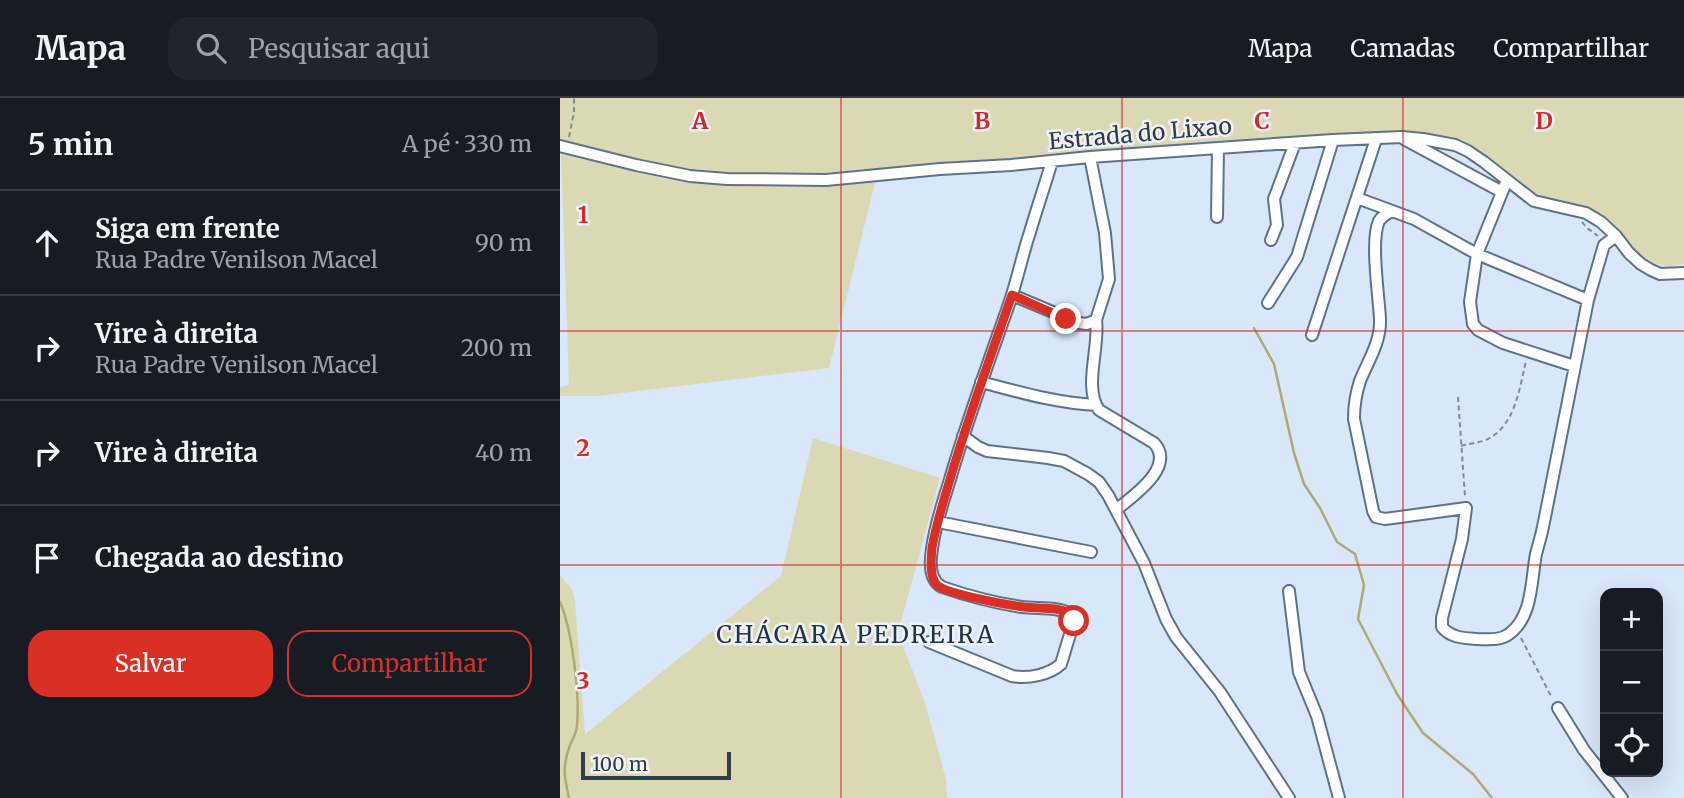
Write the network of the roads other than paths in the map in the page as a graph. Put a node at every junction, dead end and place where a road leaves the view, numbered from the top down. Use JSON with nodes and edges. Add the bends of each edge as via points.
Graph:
{"nodes":[{"id":1,"x":1402,"y":137,"type":"junction"},
{"id":2,"x":1376,"y":139,"type":"junction"},
{"id":3,"x":1333,"y":140,"type":"junction"},
{"id":4,"x":1295,"y":143,"type":"junction"},
{"id":5,"x":561,"y":146,"type":"edge"},
{"id":6,"x":1218,"y":148,"type":"junction"},
{"id":7,"x":1090,"y":157,"type":"junction"},
{"id":8,"x":1052,"y":161,"type":"junction"},
{"id":9,"x":1507,"y":180,"type":"junction"},
{"id":10,"x":1502,"y":192,"type":"junction"},
{"id":11,"x":1357,"y":198,"type":"junction"},
{"id":12,"x":1391,"y":211,"type":"junction"},
{"id":13,"x":1217,"y":217,"type":"dead end"},
{"id":14,"x":1616,"y":236,"type":"junction"},
{"id":15,"x":1271,"y":240,"type":"dead end"},
{"id":16,"x":1477,"y":254,"type":"junction"},
{"id":17,"x":1684,"y":273,"type":"edge"},
{"id":18,"x":1012,"y":295,"type":"junction"},
{"id":19,"x":1588,"y":300,"type":"junction"},
{"id":20,"x":1268,"y":303,"type":"dead end"},
{"id":21,"x":1096,"y":320,"type":"junction"},
{"id":22,"x":1311,"y":335,"type":"dead end"},
{"id":23,"x":1574,"y":366,"type":"junction"},
{"id":24,"x":981,"y":382,"type":"junction"},
{"id":25,"x":1096,"y":405,"type":"junction"},
{"id":26,"x":963,"y":436,"type":"junction"},
{"id":27,"x":1116,"y":510,"type":"junction"},
{"id":28,"x":938,"y":522,"type":"junction"},
{"id":29,"x":1091,"y":552,"type":"dead end"},
{"id":30,"x":1289,"y":591,"type":"dead end"},
{"id":31,"x":929,"y":642,"type":"dead end"},
{"id":32,"x":1558,"y":709,"type":"road end"},
{"id":33,"x":1289,"y":798,"type":"edge"},
{"id":34,"x":1339,"y":798,"type":"edge"},
{"id":35,"x":1622,"y":798,"type":"edge"}],
"edges":[{"from":1,"to":2,"type":"street","name":"Estrada do Lixao"},
{"from":1,"to":9,"type":"street","name":"Estrada do Lixao","via":[[1455,145]]},
{"from":1,"to":10,"type":"street"},
{"from":2,"to":3,"type":"street","name":"Estrada do Lixao"},
{"from":2,"to":11,"type":"street"},
{"from":3,"to":4,"type":"street","name":"Estrada do Lixao"},
{"from":3,"to":20,"type":"street","via":[[1297,257]]},
{"from":4,"to":6,"type":"street","name":"Estrada do Lixao"},
{"from":4,"to":15,"type":"street","via":[[1274,199],[1277,225]]},
{"from":5,"to":8,"type":"street","name":"Estrada do Lixao","via":[[679,174],[739,179],[826,180]]},
{"from":6,"to":7,"type":"street","name":"Estrada do Lixao"},
{"from":6,"to":13,"type":"street"},
{"from":7,"to":8,"type":"street","name":"Estrada do Lixao"},
{"from":7,"to":21,"type":"street","via":[[1109,269]]},
{"from":8,"to":18,"type":"street"},
{"from":9,"to":10,"type":"street"},
{"from":9,"to":14,"type":"street","name":"Estrada do Lixao","via":[[1534,201],[1586,212]]},
{"from":10,"to":16,"type":"street"},
{"from":11,"to":12,"type":"street"},
{"from":11,"to":22,"type":"street"},
{"from":12,"to":16,"type":"street"},
{"from":12,"to":23,"type":"street","via":[[1377,228],[1380,332],[1361,379],[1354,419],[1376,517],[1466,508],[1441,618],[1442,627],[1451,635],[1507,636],[1522,619]]},
{"from":14,"to":17,"type":"street","name":"Estrada do Lixao","via":[[1651,270]]},
{"from":14,"to":19,"type":"street","via":[[1604,245]]},
{"from":16,"to":19,"type":"street"},
{"from":16,"to":23,"type":"street","via":[[1470,302],[1478,330]]},
{"from":18,"to":21,"type":"street","via":[[1079,323]]},
{"from":18,"to":24,"type":"street"},
{"from":19,"to":23,"type":"street"},
{"from":21,"to":25,"type":"street"},
{"from":24,"to":25,"type":"street","via":[[1052,400]]},
{"from":24,"to":26,"type":"street"},
{"from":25,"to":27,"type":"street","via":[[1154,443],[1161,453],[1149,481]]},
{"from":26,"to":27,"type":"street","via":[[987,451],[1064,461],[1098,482]]},
{"from":26,"to":28,"type":"street"},
{"from":27,"to":33,"type":"street","via":[[1176,637],[1220,692]]},
{"from":28,"to":29,"type":"street"},
{"from":28,"to":31,"type":"street","via":[[931,557],[937,584],[990,601],[1060,609],[1074,621],[1061,664],[1033,677],[1012,676]]},
{"from":30,"to":34,"type":"street","via":[[1299,672],[1317,716]]},
{"from":32,"to":35,"type":"street"}]}
